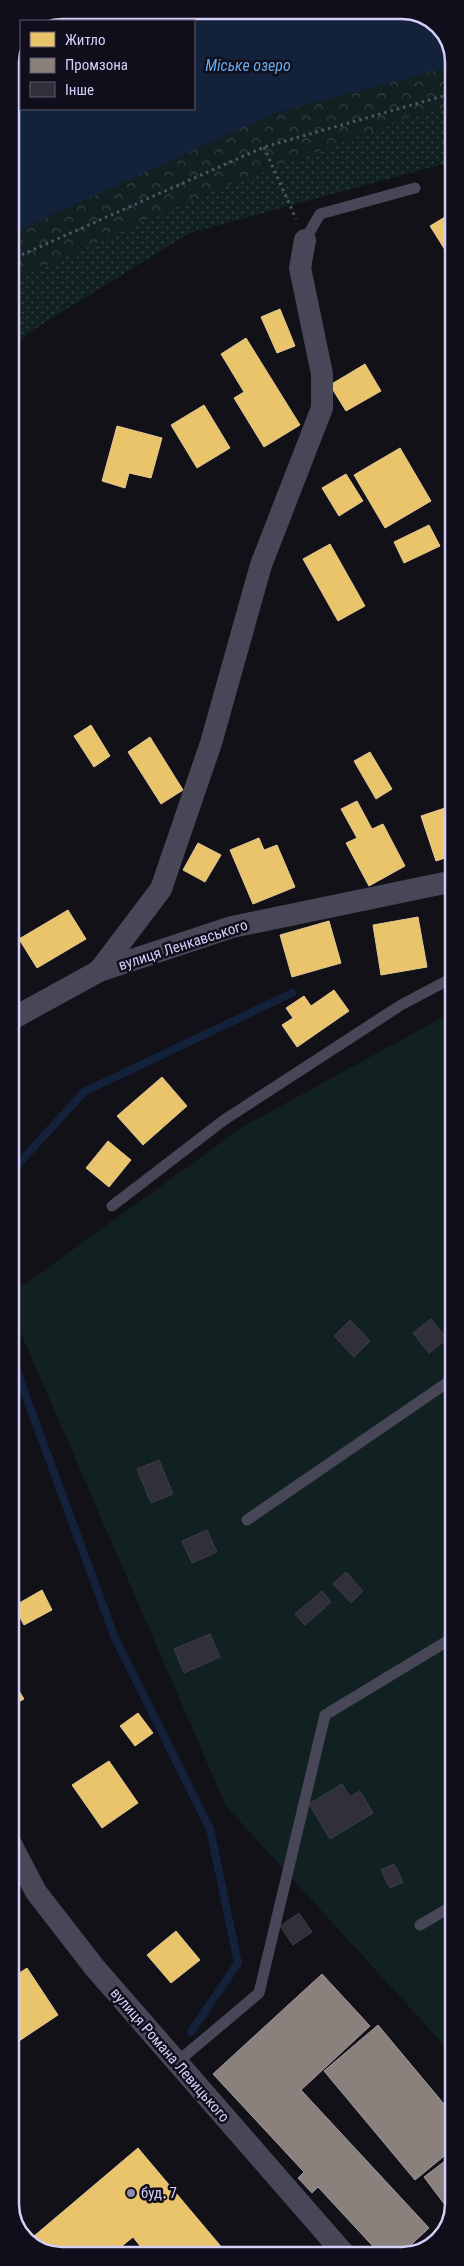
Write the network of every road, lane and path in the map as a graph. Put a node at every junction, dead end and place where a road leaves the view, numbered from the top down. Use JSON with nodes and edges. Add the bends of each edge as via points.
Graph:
{"nodes":[{"id":1,"x":445,"y":96,"type":"edge"},
{"id":2,"x":264,"y":146,"type":"junction"},
{"id":3,"x":415,"y":188,"type":"dead end"},
{"id":4,"x":305,"y":240,"type":"junction"},
{"id":5,"x":19,"y":256,"type":"edge"},
{"id":6,"x":445,"y":883,"type":"edge"},
{"id":7,"x":99,"y":972,"type":"junction"},
{"id":8,"x":445,"y":982,"type":"edge"},
{"id":9,"x":19,"y":1015,"type":"edge"},
{"id":10,"x":112,"y":1206,"type":"dead end"},
{"id":11,"x":445,"y":1384,"type":"edge"},
{"id":12,"x":247,"y":1520,"type":"dead end"},
{"id":13,"x":445,"y":1643,"type":"edge"},
{"id":14,"x":19,"y":1859,"type":"edge"},
{"id":15,"x":445,"y":1911,"type":"edge"},
{"id":16,"x":420,"y":1925,"type":"dead end"},
{"id":17,"x":176,"y":2063,"type":"junction"},
{"id":18,"x":338,"y":2247,"type":"edge"}],
"edges":[{"from":1,"to":2,"type":"path"},
{"from":2,"to":4,"type":"path"},
{"from":2,"to":5,"type":"path"},
{"from":3,"to":4,"type":"lane","via":[[320,214]]},
{"from":4,"to":7,"type":"street","via":[[300,268],[322,374],[322,408],[261,565],[211,743],[161,889]]},
{"from":6,"to":7,"type":"street","name":"вулиця Ленкавського","via":[[232,927]]},
{"from":7,"to":9,"type":"street","name":"вулиця Ленкавського"},
{"from":8,"to":10,"type":"lane","via":[[400,1005],[224,1120]]},
{"from":11,"to":12,"type":"lane"},
{"from":13,"to":17,"type":"lane","via":[[325,1715],[259,1993]]},
{"from":14,"to":17,"type":"street","name":"вулиця Романа Левицького","via":[[36,1892]]},
{"from":15,"to":16,"type":"lane"},
{"from":17,"to":18,"type":"street","name":"вулиця Романа Левицького"}]}
